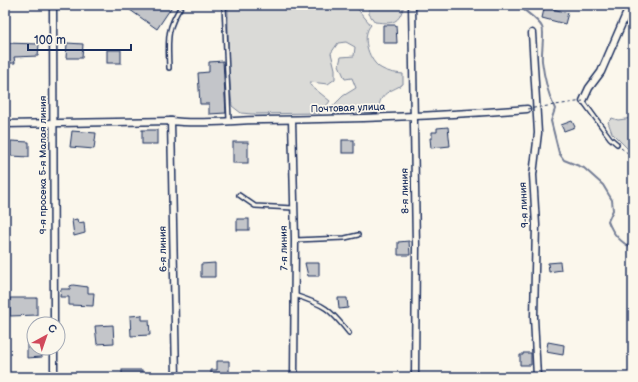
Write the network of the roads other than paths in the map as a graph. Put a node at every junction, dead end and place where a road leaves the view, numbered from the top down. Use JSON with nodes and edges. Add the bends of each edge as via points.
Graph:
{"nodes":[{"id":1,"x":53,"y":5,"type":"edge"},
{"id":2,"x":182,"y":5,"type":"edge"},
{"id":3,"x":224,"y":5,"type":"edge"},
{"id":4,"x":412,"y":5,"type":"edge"},
{"id":5,"x":630,"y":5,"type":"edge"},
{"id":6,"x":532,"y":33,"type":"dead end"},
{"id":7,"x":169,"y":68,"type":"dead end"},
{"id":8,"x":583,"y":102,"type":"joint"},
{"id":9,"x":527,"y":109,"type":"road end"},
{"id":10,"x":414,"y":116,"type":"junction"},
{"id":11,"x":228,"y":120,"type":"junction"},
{"id":12,"x":292,"y":120,"type":"junction"},
{"id":13,"x":171,"y":121,"type":"junction"},
{"id":14,"x":5,"y":124,"type":"edge"},
{"id":15,"x":52,"y":124,"type":"junction"},
{"id":16,"x":617,"y":144,"type":"road end"},
{"id":17,"x":239,"y":195,"type":"dead end"},
{"id":18,"x":293,"y":208,"type":"junction"},
{"id":19,"x":358,"y":235,"type":"dead end"},
{"id":20,"x":295,"y":240,"type":"junction"},
{"id":21,"x":294,"y":295,"type":"junction"},
{"id":22,"x":54,"y":316,"type":"edge"},
{"id":23,"x":349,"y":333,"type":"dead end"},
{"id":24,"x":54,"y":356,"type":"edge"},
{"id":25,"x":54,"y":377,"type":"edge"},
{"id":26,"x":176,"y":377,"type":"edge"},
{"id":27,"x":294,"y":377,"type":"edge"},
{"id":28,"x":415,"y":377,"type":"edge"},
{"id":29,"x":536,"y":377,"type":"edge"}],
"edges":[{"from":1,"to":15,"type":"street","name":"9-я просека 5-я Малая линия"},
{"from":2,"to":7,"type":"lane","via":[[172,20],[168,35]]},
{"from":3,"to":11,"type":"lane"},
{"from":4,"to":10,"type":"street","name":"8-я линия"},
{"from":5,"to":8,"type":"street","via":[[601,72],[589,88]]},
{"from":6,"to":29,"type":"street","name":"9-я линия","via":[[538,133],[533,175],[536,225]]},
{"from":8,"to":16,"type":"lane"},
{"from":9,"to":10,"type":"street","name":"Почтовая улица"},
{"from":10,"to":12,"type":"street","name":"Почтовая улица"},
{"from":10,"to":28,"type":"street","name":"8-я линия"},
{"from":11,"to":12,"type":"street","name":"Почтовая улица"},
{"from":11,"to":13,"type":"street","name":"Почтовая улица","via":[[190,123]]},
{"from":12,"to":18,"type":"street","name":"7-я линия"},
{"from":13,"to":15,"type":"street","name":"Почтовая улица"},
{"from":13,"to":26,"type":"street","name":"6-я линия"},
{"from":14,"to":15,"type":"street","name":"Почтовая улица"},
{"from":15,"to":22,"type":"street","name":"9-я просека 5-я Малая линия"},
{"from":17,"to":18,"type":"lane","via":[[255,206]]},
{"from":18,"to":20,"type":"street","name":"7-я линия"},
{"from":19,"to":20,"type":"lane"},
{"from":20,"to":21,"type":"street","name":"7-я линия"},
{"from":21,"to":23,"type":"lane","via":[[331,311]]},
{"from":21,"to":27,"type":"street","name":"7-я линия"},
{"from":24,"to":25,"type":"street"}]}
